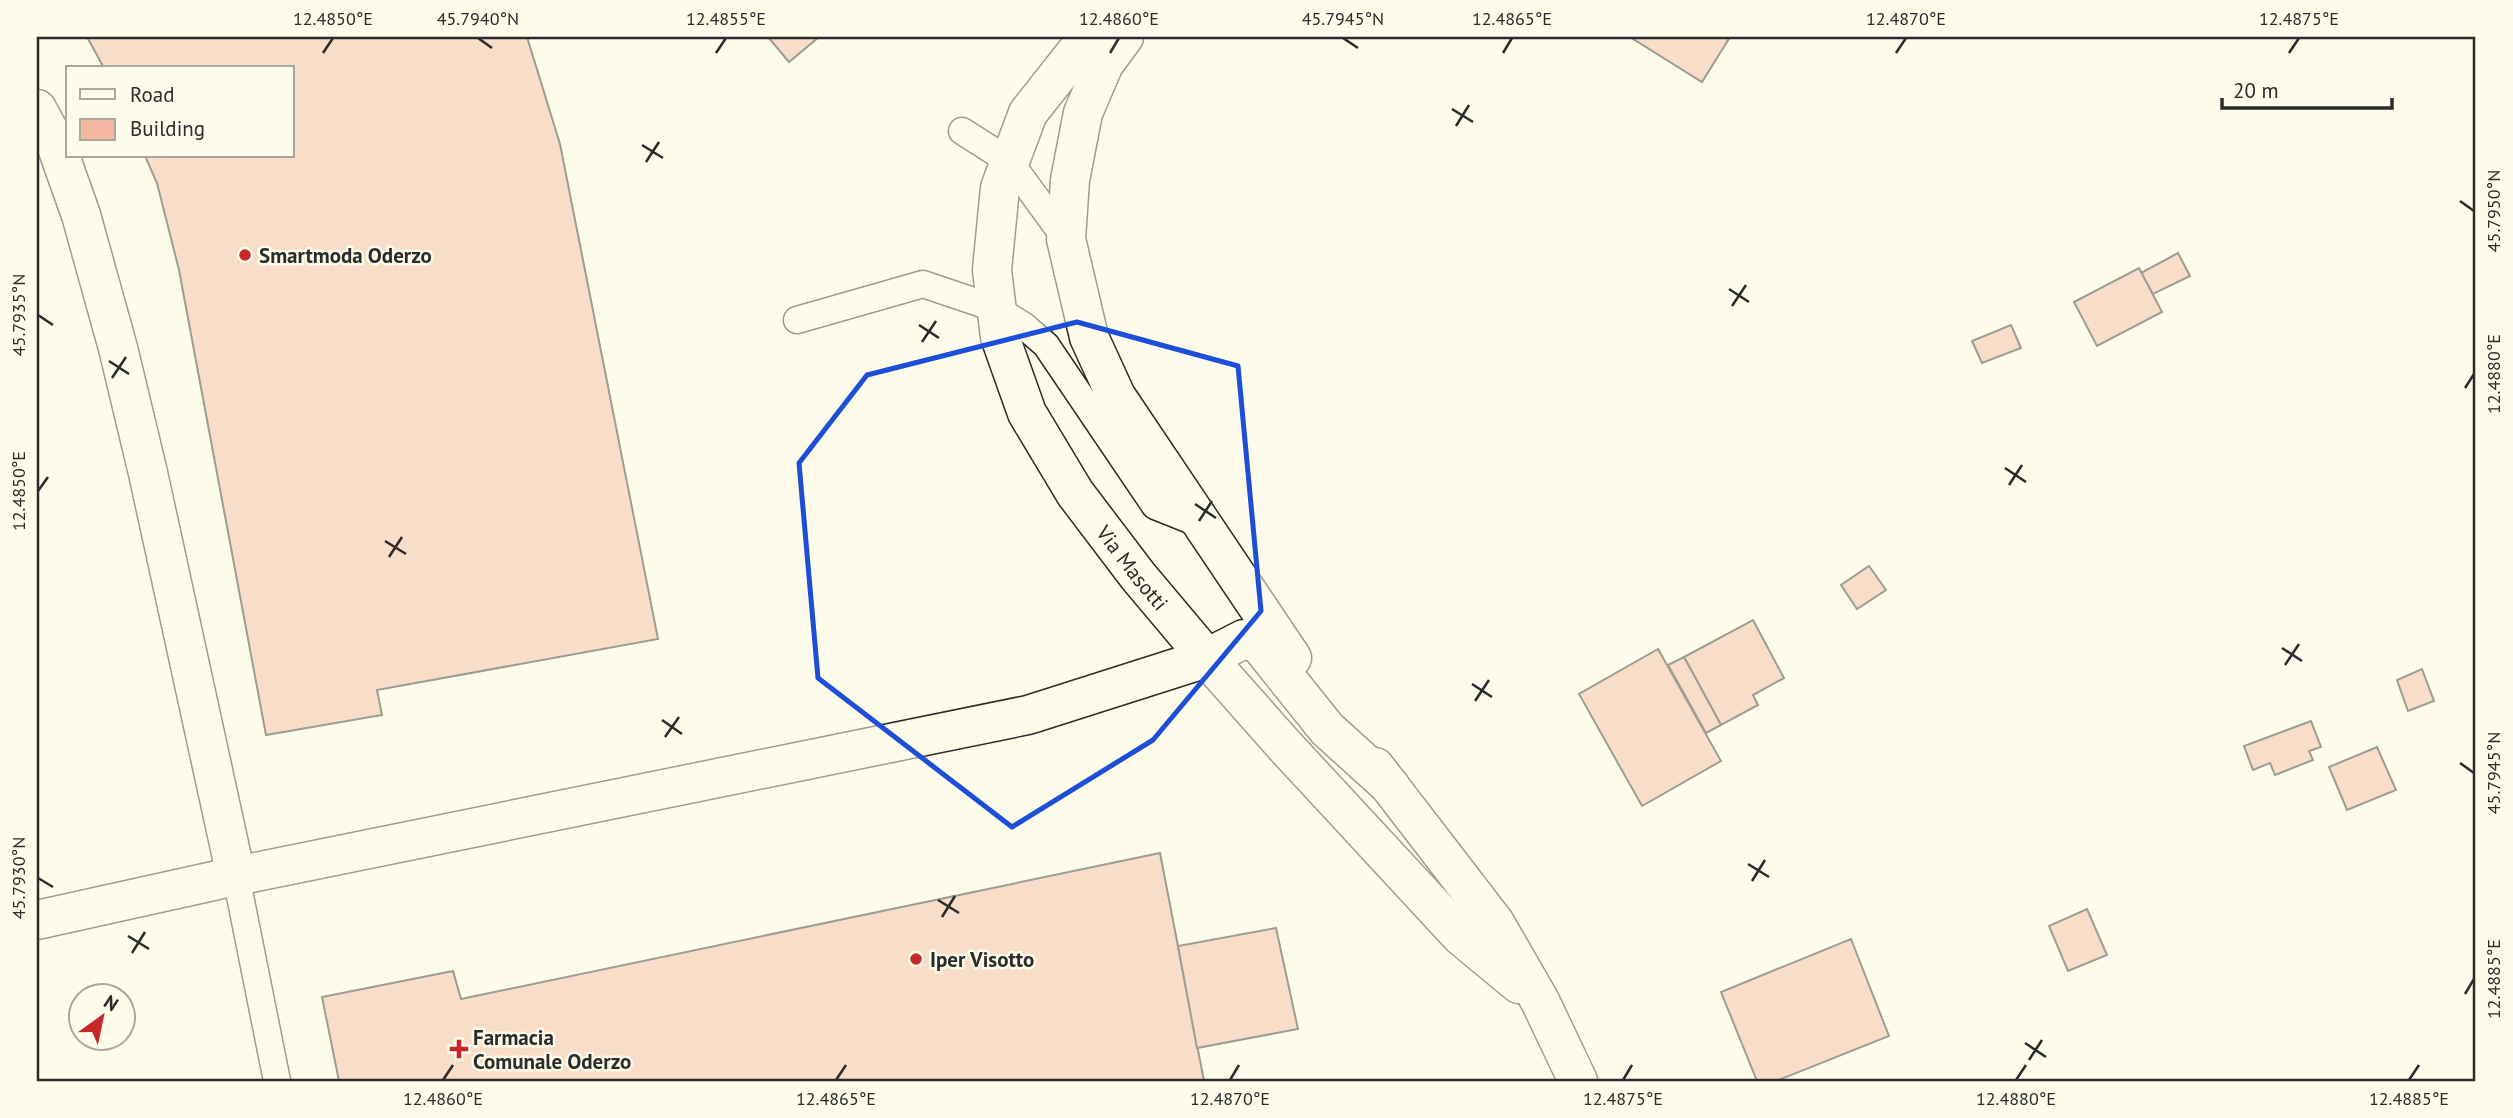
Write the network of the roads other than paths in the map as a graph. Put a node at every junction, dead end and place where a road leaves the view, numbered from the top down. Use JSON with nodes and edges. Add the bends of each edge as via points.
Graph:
{"nodes":[{"id":1,"x":1091,"y":37,"type":"edge"},
{"id":2,"x":1124,"y":37,"type":"edge"},
{"id":3,"x":37,"y":109,"type":"edge"},
{"id":4,"x":962,"y":131,"type":"dead end"},
{"id":5,"x":1009,"y":161,"type":"junction"},
{"id":6,"x":1066,"y":239,"type":"junction"},
{"id":7,"x":997,"y":309,"type":"junction"},
{"id":8,"x":797,"y":320,"type":"dead end"},
{"id":9,"x":1200,"y":524,"type":"junction"},
{"id":10,"x":1207,"y":658,"type":"junction"},
{"id":11,"x":1390,"y":786,"type":"junction"},
{"id":12,"x":236,"y":876,"type":"junction"},
{"id":13,"x":37,"y":920,"type":"edge"},
{"id":14,"x":1540,"y":1001,"type":"junction"},
{"id":15,"x":277,"y":1081,"type":"edge"},
{"id":16,"x":1578,"y":1081,"type":"edge"}],
"edges":[{"from":1,"to":5,"type":"street","name":"Via Masotti","via":[[1028,113]]},
{"from":2,"to":6,"type":"street","name":"Via Masotti","via":[[1104,64],[1083,113],[1070,180]]},
{"from":3,"to":12,"type":"street","via":[[55,142],[81,215],[118,348]]},
{"from":4,"to":5,"type":"lane"},
{"from":5,"to":6,"type":"lane"},
{"from":5,"to":7,"type":"street","name":"Via Masotti","via":[[1000,188],[992,270]]},
{"from":6,"to":9,"type":"street","name":"Via Masotti","via":[[1089,337],[1115,396]]},
{"from":7,"to":8,"type":"lane","via":[[923,284]]},
{"from":7,"to":9,"type":"lane","via":[[1046,345],[1155,506]]},
{"from":7,"to":10,"type":"street","name":"Via Masotti","via":[[1000,337],[1027,413],[1074,494]]},
{"from":9,"to":11,"type":"street","name":"Via Masotti","via":[[1276,637]]},
{"from":10,"to":11,"type":"street","via":[[1244,639],[1259,644],[1326,729]]},
{"from":10,"to":12,"type":"street","via":[[1028,715]]},
{"from":10,"to":14,"type":"street","name":"Via Masotti","via":[[1461,936]]},
{"from":11,"to":14,"type":"street","name":"Via Masotti","via":[[1495,923]]},
{"from":12,"to":13,"type":"street"},
{"from":12,"to":15,"type":"lane"},
{"from":14,"to":16,"type":"street","name":"Via Masotti"}]}
